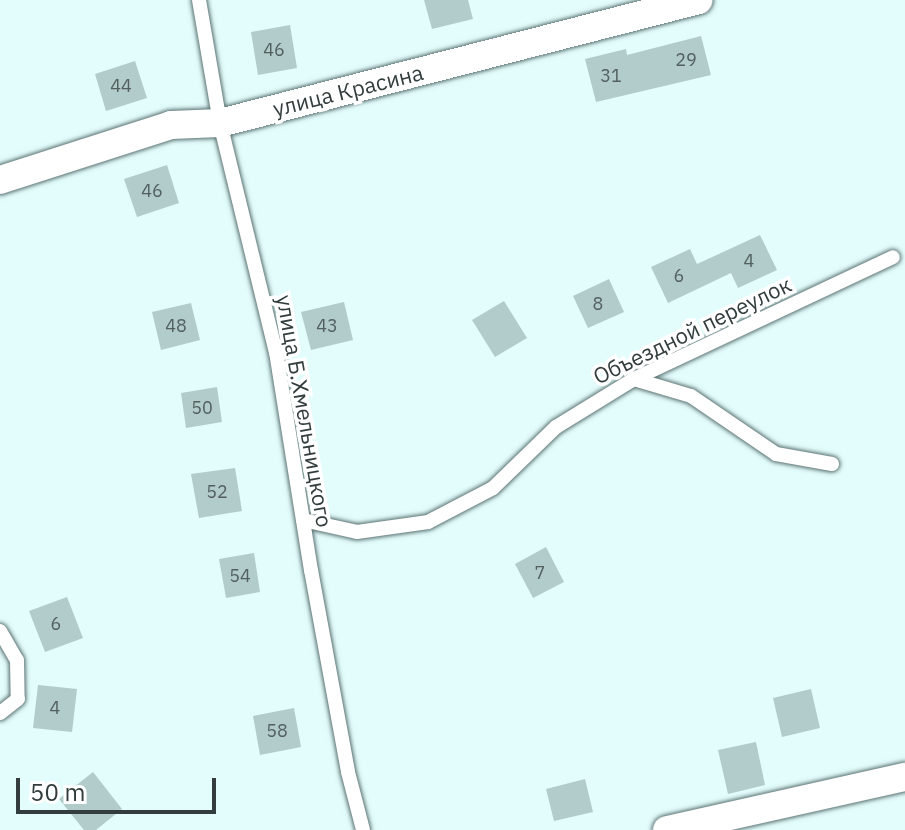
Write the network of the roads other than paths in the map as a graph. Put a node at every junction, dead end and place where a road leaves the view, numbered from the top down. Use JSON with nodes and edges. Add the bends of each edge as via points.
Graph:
{"nodes":[{"id":1,"x":199,"y":0,"type":"edge"},
{"id":2,"x":698,"y":0,"type":"edge"},
{"id":3,"x":220,"y":123,"type":"junction"},
{"id":4,"x":0,"y":180,"type":"edge"},
{"id":5,"x":893,"y":257,"type":"dead end"},
{"id":6,"x":634,"y":379,"type":"junction"},
{"id":7,"x":832,"y":464,"type":"dead end"},
{"id":8,"x":303,"y":520,"type":"junction"},
{"id":9,"x":0,"y":631,"type":"edge"},
{"id":10,"x":0,"y":713,"type":"edge"},
{"id":11,"x":905,"y":777,"type":"edge"},
{"id":12,"x":363,"y":830,"type":"edge"},
{"id":13,"x":667,"y":830,"type":"edge"}],
"edges":[{"from":1,"to":3,"type":"lane","name":"улица Б.Хмельницкого"},
{"from":2,"to":3,"type":"street","name":"улица Красина"},
{"from":3,"to":4,"type":"street","name":"улица Красина","via":[[171,125]]},
{"from":3,"to":8,"type":"lane","name":"улица Б.Хмельницкого","via":[[276,352]]},
{"from":5,"to":6,"type":"lane","name":"Объездной переулок"},
{"from":6,"to":7,"type":"lane","via":[[691,396],[776,454]]},
{"from":6,"to":8,"type":"lane","name":"Объездной переулок","via":[[556,427],[493,488],[428,522],[357,532]]},
{"from":8,"to":12,"type":"lane","name":"улица Б.Хмельницкого"},
{"from":9,"to":10,"type":"lane","via":[[17,660],[18,699]]},
{"from":11,"to":13,"type":"street"}]}
